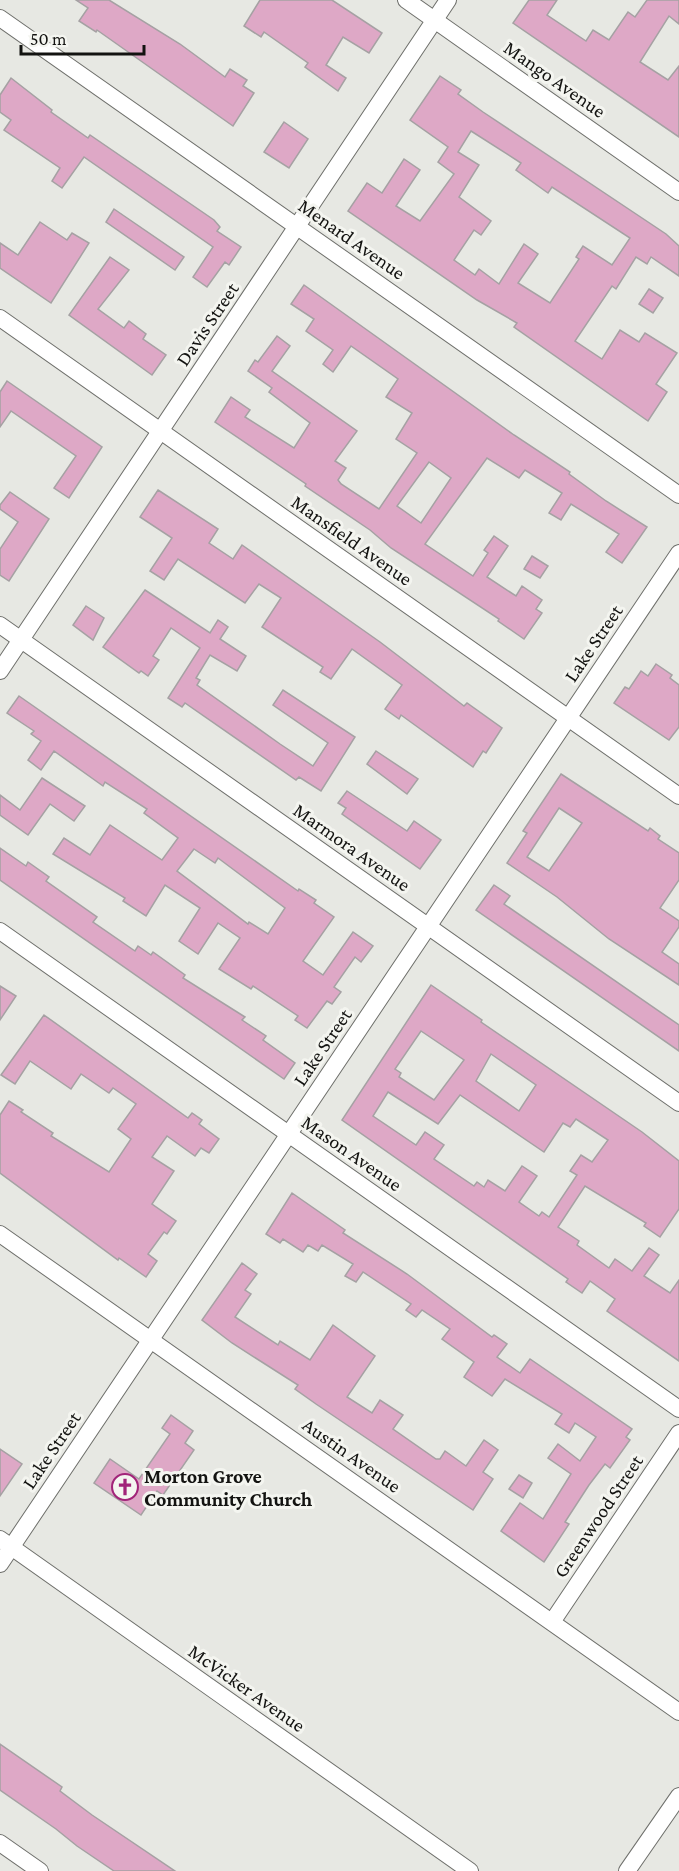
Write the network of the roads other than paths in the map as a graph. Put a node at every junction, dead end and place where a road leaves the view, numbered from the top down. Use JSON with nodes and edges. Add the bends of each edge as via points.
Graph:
{"nodes":[{"id":1,"x":406,"y":0,"type":"edge"},
{"id":2,"x":448,"y":0,"type":"edge"},
{"id":3,"x":0,"y":18,"type":"edge"},
{"id":4,"x":435,"y":20,"type":"junction"},
{"id":5,"x":679,"y":192,"type":"edge"},
{"id":6,"x":297,"y":227,"type":"junction"},
{"id":7,"x":0,"y":318,"type":"edge"},
{"id":8,"x":160,"y":431,"type":"junction"},
{"id":9,"x":679,"y":495,"type":"edge"},
{"id":10,"x":679,"y":553,"type":"edge"},
{"id":11,"x":0,"y":625,"type":"edge"},
{"id":12,"x":21,"y":640,"type":"junction"},
{"id":13,"x":0,"y":671,"type":"edge"},
{"id":14,"x":568,"y":718,"type":"junction"},
{"id":15,"x":679,"y":796,"type":"edge"},
{"id":16,"x":428,"y":927,"type":"junction"},
{"id":17,"x":0,"y":931,"type":"edge"},
{"id":18,"x":679,"y":1103,"type":"edge"},
{"id":19,"x":289,"y":1134,"type":"junction"},
{"id":20,"x":0,"y":1233,"type":"edge"},
{"id":21,"x":150,"y":1340,"type":"junction"},
{"id":22,"x":679,"y":1409,"type":"edge"},
{"id":23,"x":679,"y":1433,"type":"edge"},
{"id":24,"x":6,"y":1543,"type":"edge"},
{"id":25,"x":0,"y":1564,"type":"edge"},
{"id":26,"x":552,"y":1622,"type":"junction"},
{"id":27,"x":679,"y":1712,"type":"edge"},
{"id":28,"x":679,"y":1796,"type":"edge"},
{"id":29,"x":0,"y":1843,"type":"edge"},
{"id":30,"x":40,"y":1871,"type":"edge"},
{"id":31,"x":470,"y":1871,"type":"edge"},
{"id":32,"x":627,"y":1871,"type":"edge"}],
"edges":[{"from":1,"to":4,"type":"street","name":"Mango Avenue"},
{"from":2,"to":4,"type":"street","name":"Davis Street"},
{"from":3,"to":6,"type":"street","name":"Menard Avenue"},
{"from":4,"to":5,"type":"street","name":"Mango Avenue"},
{"from":4,"to":6,"type":"street","name":"Davis Street"},
{"from":6,"to":8,"type":"street","name":"Davis Street"},
{"from":6,"to":9,"type":"street","name":"Menard Avenue"},
{"from":7,"to":8,"type":"street","name":"Mansfield Avenue"},
{"from":8,"to":12,"type":"street","name":"Davis Street"},
{"from":8,"to":14,"type":"street","name":"Mansfield Avenue"},
{"from":10,"to":14,"type":"street","name":"Lake Street"},
{"from":11,"to":12,"type":"street","name":"Marmora Avenue"},
{"from":12,"to":13,"type":"street","name":"Davis Street"},
{"from":12,"to":16,"type":"street","name":"Marmora Avenue"},
{"from":14,"to":15,"type":"street","name":"Mansfield Avenue"},
{"from":14,"to":16,"type":"street","name":"Lake Street"},
{"from":16,"to":18,"type":"street","name":"Marmora Avenue"},
{"from":16,"to":19,"type":"street","name":"Lake Street"},
{"from":17,"to":19,"type":"street","name":"Mason Avenue"},
{"from":19,"to":21,"type":"street","name":"Lake Street"},
{"from":19,"to":22,"type":"street","name":"Mason Avenue"},
{"from":20,"to":21,"type":"street","name":"Austin Avenue"},
{"from":21,"to":24,"type":"street","name":"Lake Street"},
{"from":21,"to":26,"type":"street","name":"Austin Avenue"},
{"from":23,"to":26,"type":"street","name":"Greenwood Street"},
{"from":24,"to":25,"type":"street","name":"Lake Street"},
{"from":24,"to":31,"type":"street","name":"McVicker Avenue"},
{"from":26,"to":27,"type":"street","name":"Austin Avenue"},
{"from":28,"to":32,"type":"street"},
{"from":29,"to":30,"type":"street"}]}
